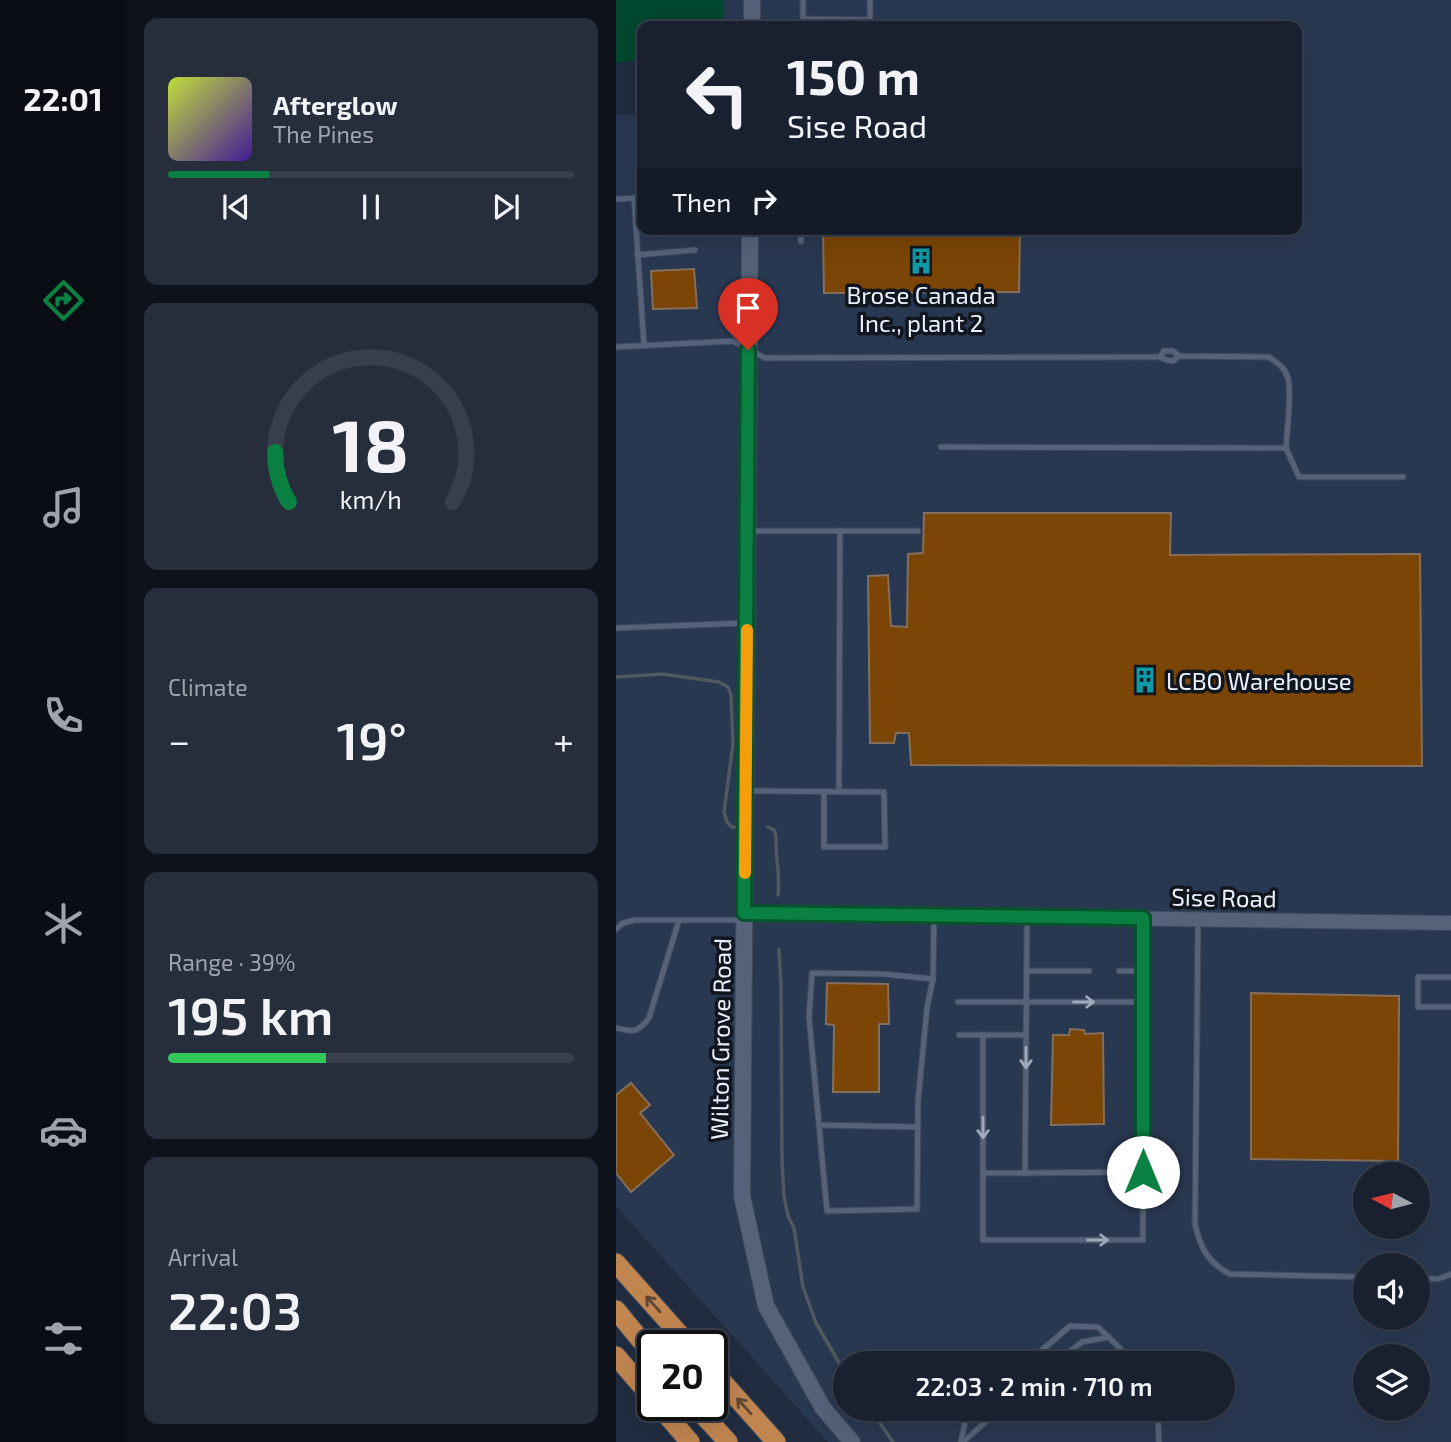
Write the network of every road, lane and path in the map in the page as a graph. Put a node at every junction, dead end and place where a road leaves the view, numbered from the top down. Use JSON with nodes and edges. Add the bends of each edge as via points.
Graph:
{"nodes":[{"id":1,"x":752,"y":0,"type":"edge"},
{"id":2,"x":803,"y":0,"type":"edge"},
{"id":3,"x":870,"y":0,"type":"edge"},
{"id":4,"x":752,"y":21,"type":"edge"},
{"id":5,"x":803,"y":21,"type":"edge"},
{"id":6,"x":848,"y":21,"type":"edge"},
{"id":7,"x":634,"y":198,"type":"joint"},
{"id":8,"x":616,"y":199,"type":"edge"},
{"id":9,"x":637,"y":215,"type":"edge"},
{"id":10,"x":638,"y":235,"type":"edge"},
{"id":11,"x":750,"y":235,"type":"edge"},
{"id":12,"x":802,"y":235,"type":"edge"},
{"id":13,"x":801,"y":241,"type":"dead end"},
{"id":14,"x":695,"y":250,"type":"dead end"},
{"id":15,"x":637,"y":255,"type":"junction"},
{"id":16,"x":643,"y":345,"type":"junction"},
{"id":17,"x":616,"y":347,"type":"edge"},
{"id":18,"x":748,"y":350,"type":"junction"},
{"id":19,"x":941,"y":447,"type":"dead end"},
{"id":20,"x":1286,"y":447,"type":"junction"},
{"id":21,"x":1403,"y":477,"type":"dead end"},
{"id":22,"x":748,"y":531,"type":"junction"},
{"id":23,"x":840,"y":531,"type":"junction"},
{"id":24,"x":918,"y":531,"type":"dead end"},
{"id":25,"x":747,"y":622,"type":"junction"},
{"id":26,"x":616,"y":628,"type":"edge"},
{"id":27,"x":745,"y":791,"type":"junction"},
{"id":28,"x":824,"y":791,"type":"junction"},
{"id":29,"x":839,"y":792,"type":"junction"},
{"id":30,"x":934,"y":915,"type":"junction"},
{"id":31,"x":744,"y":916,"type":"junction"},
{"id":32,"x":1027,"y":917,"type":"junction"},
{"id":33,"x":1143,"y":918,"type":"junction"},
{"id":34,"x":1198,"y":919,"type":"junction"},
{"id":35,"x":678,"y":920,"type":"junction"},
{"id":36,"x":1451,"y":923,"type":"edge"},
{"id":37,"x":616,"y":929,"type":"edge"},
{"id":38,"x":1027,"y":971,"type":"junction"},
{"id":39,"x":1090,"y":971,"type":"dead end"},
{"id":40,"x":1119,"y":971,"type":"dead end"},
{"id":41,"x":1143,"y":971,"type":"junction"},
{"id":42,"x":1451,"y":977,"type":"edge"},
{"id":43,"x":933,"y":979,"type":"junction"},
{"id":44,"x":958,"y":1002,"type":"dead end"},
{"id":45,"x":1026,"y":1002,"type":"junction"},
{"id":46,"x":1142,"y":1002,"type":"junction"},
{"id":47,"x":1451,"y":1007,"type":"edge"},
{"id":48,"x":616,"y":1028,"type":"edge"},
{"id":49,"x":959,"y":1035,"type":"dead end"},
{"id":50,"x":983,"y":1035,"type":"junction"},
{"id":51,"x":1026,"y":1035,"type":"junction"},
{"id":52,"x":819,"y":1125,"type":"junction"},
{"id":53,"x":918,"y":1126,"type":"junction"},
{"id":54,"x":1143,"y":1172,"type":"junction"},
{"id":55,"x":1025,"y":1173,"type":"junction"},
{"id":56,"x":983,"y":1174,"type":"junction"},
{"id":57,"x":616,"y":1263,"type":"edge"},
{"id":58,"x":1451,"y":1274,"type":"edge"},
{"id":59,"x":1353,"y":1277,"type":"edge"},
{"id":60,"x":1430,"y":1279,"type":"edge"},
{"id":61,"x":616,"y":1310,"type":"edge"},
{"id":62,"x":676,"y":1330,"type":"edge"},
{"id":63,"x":637,"y":1336,"type":"edge"},
{"id":64,"x":1110,"y":1337,"type":"junction"},
{"id":65,"x":1041,"y":1351,"type":"edge"},
{"id":66,"x":1070,"y":1351,"type":"edge"},
{"id":67,"x":1123,"y":1351,"type":"edge"},
{"id":68,"x":616,"y":1356,"type":"edge"},
{"id":69,"x":637,"y":1380,"type":"edge"},
{"id":70,"x":728,"y":1388,"type":"edge"},
{"id":71,"x":672,"y":1421,"type":"edge"},
{"id":72,"x":708,"y":1421,"type":"edge"},
{"id":73,"x":966,"y":1421,"type":"edge"},
{"id":74,"x":986,"y":1421,"type":"edge"},
{"id":75,"x":1158,"y":1421,"type":"edge"},
{"id":76,"x":690,"y":1442,"type":"edge"},
{"id":77,"x":727,"y":1442,"type":"edge"},
{"id":78,"x":776,"y":1442,"type":"edge"},
{"id":79,"x":852,"y":1442,"type":"edge"},
{"id":80,"x":962,"y":1442,"type":"edge"},
{"id":81,"x":1159,"y":1442,"type":"edge"}],
"edges":[{"from":1,"to":4,"type":"main road"},
{"from":2,"to":5,"type":"lane"},
{"from":3,"to":6,"type":"lane","via":[[870,20]]},
{"from":7,"to":8,"type":"lane"},
{"from":7,"to":9,"type":"lane"},
{"from":10,"to":15,"type":"lane"},
{"from":11,"to":18,"type":"main road","name":"Wilton Grove Road"},
{"from":12,"to":13,"type":"lane"},
{"from":14,"to":15,"type":"lane"},
{"from":15,"to":16,"type":"lane"},
{"from":16,"to":17,"type":"lane"},
{"from":16,"to":18,"type":"lane","via":[[733,341]]},
{"from":18,"to":20,"type":"lane","via":[[765,358],[1160,357],[1164,351],[1179,356],[1269,357],[1287,376]]},
{"from":18,"to":22,"type":"main road","name":"Wilton Grove Road"},
{"from":19,"to":20,"type":"lane"},
{"from":20,"to":21,"type":"lane","via":[[1299,477]]},
{"from":22,"to":23,"type":"lane"},
{"from":22,"to":25,"type":"main road","name":"Wilton Grove Road"},
{"from":23,"to":24,"type":"lane"},
{"from":23,"to":29,"type":"lane"},
{"from":25,"to":26,"type":"lane"},
{"from":25,"to":27,"type":"main road","name":"Wilton Grove Road"},
{"from":27,"to":28,"type":"lane"},
{"from":27,"to":31,"type":"main road","name":"Wilton Grove Road"},
{"from":28,"to":29,"type":"lane"},
{"from":28,"to":29,"type":"lane","via":[[824,847],[885,847],[884,792]]},
{"from":30,"to":31,"type":"street","name":"Sise Road"},
{"from":30,"to":32,"type":"street","name":"Sise Road"},
{"from":30,"to":43,"type":"lane"},
{"from":31,"to":35,"type":"lane"},
{"from":31,"to":79,"type":"main road","name":"Wilton Grove Road","via":[[742,1196],[766,1306],[823,1408]]},
{"from":32,"to":33,"type":"street","name":"Sise Road"},
{"from":32,"to":38,"type":"lane"},
{"from":33,"to":34,"type":"street","name":"Sise Road"},
{"from":33,"to":41,"type":"lane"},
{"from":34,"to":36,"type":"street","name":"Sise Road"},
{"from":34,"to":59,"type":"lane","via":[[1198,1239],[1207,1256],[1230,1273]]},
{"from":35,"to":37,"type":"lane","via":[[635,920]]},
{"from":35,"to":48,"type":"lane","via":[[649,1018],[642,1028]]},
{"from":38,"to":39,"type":"lane"},
{"from":38,"to":45,"type":"lane"},
{"from":40,"to":41,"type":"lane"},
{"from":41,"to":46,"type":"lane"},
{"from":42,"to":47,"type":"lane","via":[[1418,977],[1418,1007]]},
{"from":43,"to":52,"type":"lane","via":[[812,973],[809,1017]]},
{"from":43,"to":53,"type":"lane"},
{"from":44,"to":45,"type":"lane"},
{"from":45,"to":46,"type":"lane","one_way":true},
{"from":45,"to":51,"type":"lane"},
{"from":46,"to":54,"type":"lane"},
{"from":49,"to":50,"type":"lane"},
{"from":50,"to":51,"type":"lane"},
{"from":50,"to":56,"type":"lane","one_way":true},
{"from":51,"to":55,"type":"lane","one_way":true},
{"from":52,"to":53,"type":"lane"},
{"from":52,"to":53,"type":"lane","via":[[827,1211],[918,1209]]},
{"from":54,"to":55,"type":"lane"},
{"from":56,"to":54,"type":"lane","one_way":true,"via":[[983,1240],[1143,1240]]},
{"from":55,"to":56,"type":"lane"},
{"from":62,"to":57,"type":"highway","one_way":true},
{"from":58,"to":60,"type":"lane"},
{"from":61,"to":63,"type":"highway"},
{"from":64,"to":65,"type":"lane","via":[[1098,1327],[1070,1326]]},
{"from":64,"to":66,"type":"lane","via":[[1082,1342]]},
{"from":64,"to":67,"type":"lane"},
{"from":68,"to":69,"type":"highway"},
{"from":78,"to":70,"type":"highway","one_way":true},
{"from":71,"to":76,"type":"highway"},
{"from":72,"to":77,"type":"highway"},
{"from":73,"to":80,"type":"lane"},
{"from":74,"to":80,"type":"lane"},
{"from":75,"to":81,"type":"lane"}]}
